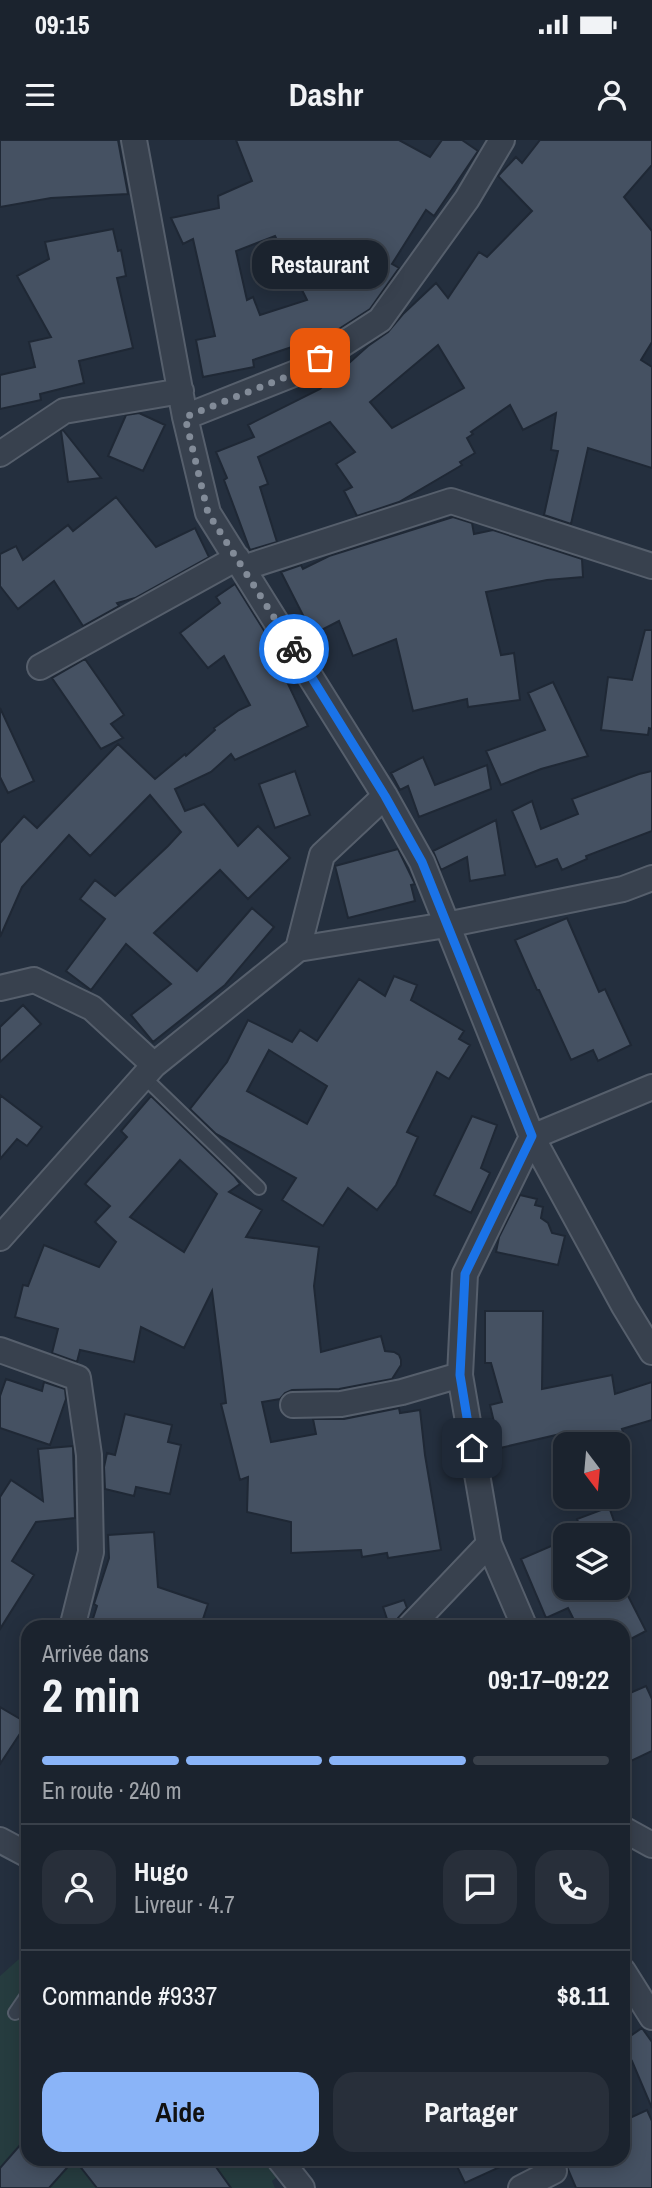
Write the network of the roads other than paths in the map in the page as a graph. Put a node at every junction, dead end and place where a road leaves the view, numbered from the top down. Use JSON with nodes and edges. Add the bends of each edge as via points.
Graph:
{"nodes":[{"id":1,"x":134,"y":140,"type":"edge"},
{"id":2,"x":502,"y":140,"type":"edge"},
{"id":3,"x":181,"y":391,"type":"junction"},
{"id":4,"x":185,"y":417,"type":"junction"},
{"id":5,"x":0,"y":454,"type":"edge"},
{"id":6,"x":240,"y":563,"type":"junction"},
{"id":7,"x":652,"y":566,"type":"edge"},
{"id":8,"x":40,"y":667,"type":"dead end"},
{"id":9,"x":385,"y":796,"type":"junction"},
{"id":10,"x":652,"y":878,"type":"edge"},
{"id":11,"x":446,"y":925,"type":"junction"},
{"id":12,"x":298,"y":949,"type":"junction"},
{"id":13,"x":0,"y":988,"type":"edge"},
{"id":14,"x":149,"y":1071,"type":"junction"},
{"id":15,"x":652,"y":1087,"type":"edge"},
{"id":16,"x":532,"y":1136,"type":"junction"},
{"id":17,"x":259,"y":1188,"type":"dead end"},
{"id":18,"x":0,"y":1238,"type":"edge"},
{"id":19,"x":0,"y":1350,"type":"edge"},
{"id":20,"x":652,"y":1352,"type":"edge"},
{"id":21,"x":460,"y":1375,"type":"junction"},
{"id":22,"x":293,"y":1405,"type":"dead end"},
{"id":23,"x":489,"y":1544,"type":"junction"},
{"id":24,"x":74,"y":1620,"type":"edge"},
{"id":25,"x":417,"y":1620,"type":"edge"},
{"id":26,"x":522,"y":1620,"type":"edge"},
{"id":27,"x":630,"y":1833,"type":"edge"},
{"id":28,"x":0,"y":1840,"type":"edge"},
{"id":29,"x":652,"y":1845,"type":"edge"},
{"id":30,"x":21,"y":1851,"type":"edge"},
{"id":31,"x":630,"y":1981,"type":"edge"},
{"id":32,"x":21,"y":2004,"type":"edge"},
{"id":33,"x":15,"y":2013,"type":"dead end"},
{"id":34,"x":652,"y":2017,"type":"edge"},
{"id":35,"x":285,"y":2166,"type":"edge"},
{"id":36,"x":554,"y":2171,"type":"dead end"},
{"id":37,"x":302,"y":2188,"type":"edge"},
{"id":38,"x":521,"y":2188,"type":"edge"}],
"edges":[{"from":1,"to":3,"type":"street"},
{"from":2,"to":4,"type":"street","via":[[467,199],[380,320],[301,371]]},
{"from":3,"to":4,"type":"street"},
{"from":3,"to":5,"type":"street","via":[[64,411]]},
{"from":4,"to":6,"type":"street","via":[[208,513]]},
{"from":6,"to":7,"type":"street","via":[[451,501]]},
{"from":6,"to":8,"type":"street"},
{"from":6,"to":9,"type":"street"},
{"from":9,"to":11,"type":"street","via":[[422,862]]},
{"from":9,"to":12,"type":"street","via":[[322,855]]},
{"from":10,"to":11,"type":"street","via":[[623,890]]},
{"from":11,"to":12,"type":"street"},
{"from":11,"to":16,"type":"street"},
{"from":12,"to":14,"type":"street"},
{"from":13,"to":14,"type":"street","via":[[34,980],[92,1009]]},
{"from":14,"to":17,"type":"lane"},
{"from":14,"to":18,"type":"street"},
{"from":15,"to":16,"type":"street"},
{"from":16,"to":20,"type":"street"},
{"from":16,"to":21,"type":"street","via":[[465,1274]]},
{"from":19,"to":24,"type":"street","via":[[78,1378],[89,1455],[90,1552]]},
{"from":21,"to":22,"type":"street","via":[[341,1404]]},
{"from":21,"to":23,"type":"street"},
{"from":23,"to":25,"type":"street"},
{"from":23,"to":26,"type":"street"},
{"from":27,"to":29,"type":"street"},
{"from":28,"to":30,"type":"street"},
{"from":31,"to":34,"type":"street"},
{"from":32,"to":33,"type":"lane"},
{"from":35,"to":37,"type":"street"},
{"from":36,"to":38,"type":"street"}]}
